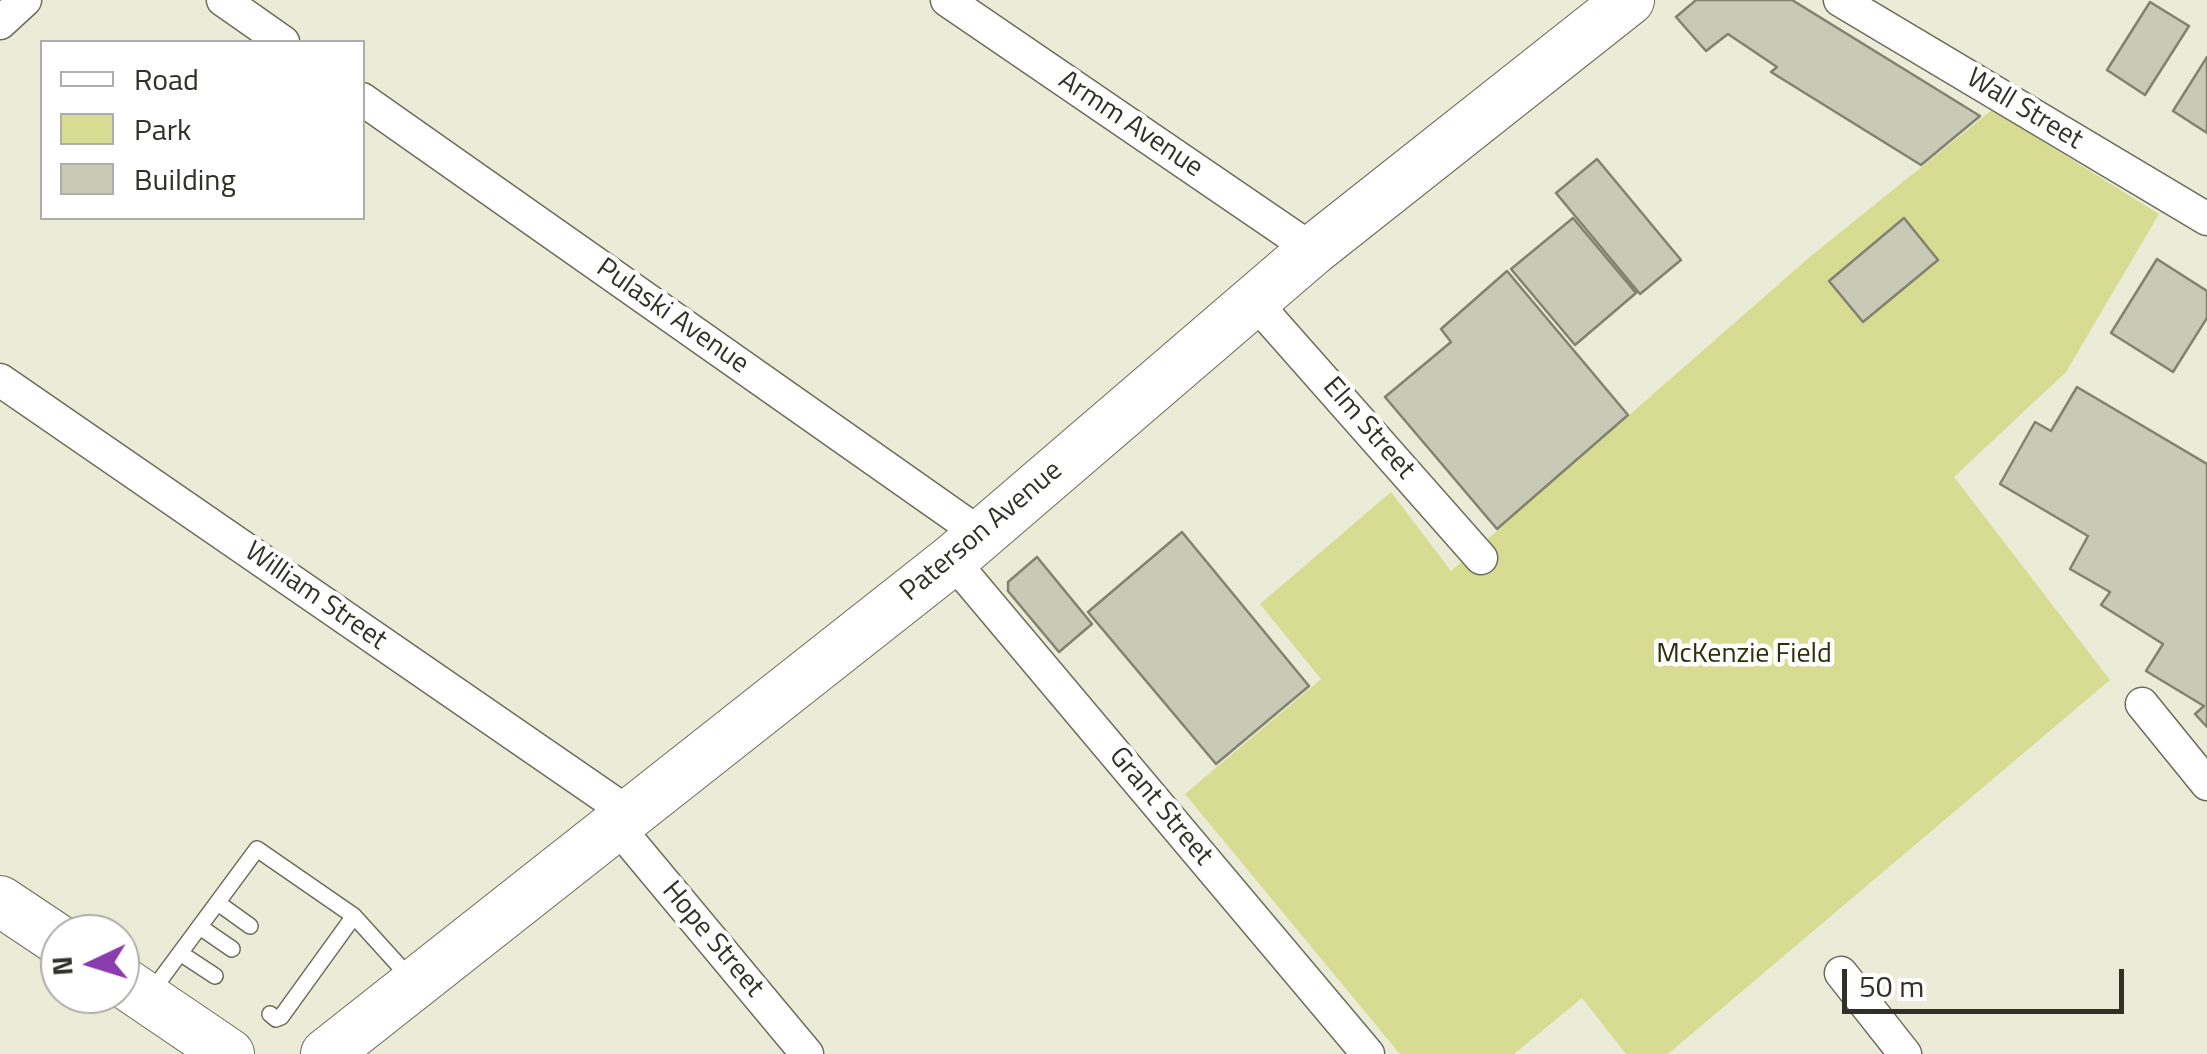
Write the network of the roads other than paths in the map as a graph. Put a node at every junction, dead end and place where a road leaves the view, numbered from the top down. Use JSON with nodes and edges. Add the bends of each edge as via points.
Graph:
{"nodes":[{"id":1,"x":25,"y":0,"type":"edge"},
{"id":2,"x":223,"y":0,"type":"edge"},
{"id":3,"x":947,"y":0,"type":"edge"},
{"id":4,"x":1840,"y":0,"type":"edge"},
{"id":5,"x":1626,"y":1,"type":"edge"},
{"id":6,"x":0,"y":23,"type":"edge"},
{"id":7,"x":280,"y":40,"type":"edge"},
{"id":8,"x":365,"y":100,"type":"edge"},
{"id":9,"x":2207,"y":219,"type":"edge"},
{"id":10,"x":1313,"y":250,"type":"junction"},
{"id":11,"x":1254,"y":300,"type":"junction"},
{"id":12,"x":0,"y":380,"type":"edge"},
{"id":13,"x":967,"y":548,"type":"junction"},
{"id":14,"x":1480,"y":558,"type":"dead end"},
{"id":15,"x":2142,"y":704,"type":"dead end"},
{"id":16,"x":2207,"y":784,"type":"edge"},
{"id":17,"x":623,"y":820,"type":"junction"},
{"id":18,"x":0,"y":901,"type":"edge"},
{"id":19,"x":218,"y":903,"type":"junction"},
{"id":20,"x":354,"y":916,"type":"junction"},
{"id":21,"x":250,"y":926,"type":"dead end"},
{"id":22,"x":200,"y":927,"type":"junction"},
{"id":23,"x":40,"y":928,"type":"edge"},
{"id":24,"x":232,"y":949,"type":"dead end"},
{"id":25,"x":180,"y":953,"type":"junction"},
{"id":26,"x":1841,"y":973,"type":"dead end"},
{"id":27,"x":215,"y":976,"type":"dead end"},
{"id":28,"x":140,"y":984,"type":"edge"},
{"id":29,"x":416,"y":984,"type":"junction"},
{"id":30,"x":140,"y":994,"type":"edge"},
{"id":31,"x":270,"y":1014,"type":"dead end"},
{"id":32,"x":229,"y":1054,"type":"edge"},
{"id":33,"x":326,"y":1054,"type":"edge"},
{"id":34,"x":807,"y":1054,"type":"edge"},
{"id":35,"x":1368,"y":1054,"type":"edge"},
{"id":36,"x":1905,"y":1054,"type":"edge"}],
"edges":[{"from":1,"to":6,"type":"street"},
{"from":2,"to":7,"type":"street"},
{"from":3,"to":10,"type":"street","name":"Armm Avenue"},
{"from":4,"to":9,"type":"street","name":"Wall Street"},
{"from":5,"to":10,"type":"main road","name":"Paterson Avenue"},
{"from":8,"to":13,"type":"street","name":"Pulaski Avenue"},
{"from":10,"to":11,"type":"main road","name":"Paterson Avenue"},
{"from":11,"to":13,"type":"main road","name":"Paterson Avenue"},
{"from":11,"to":14,"type":"street","name":"Elm Street"},
{"from":12,"to":17,"type":"street","name":"William Street"},
{"from":13,"to":17,"type":"main road","name":"Paterson Avenue"},
{"from":13,"to":35,"type":"street","name":"Grant Street"},
{"from":15,"to":16,"type":"street"},
{"from":17,"to":29,"type":"main road","name":"Paterson Avenue"},
{"from":17,"to":34,"type":"street","name":"Hope Street"},
{"from":18,"to":23,"type":"main road"},
{"from":19,"to":20,"type":"lane","via":[[257,850]]},
{"from":19,"to":21,"type":"lane"},
{"from":19,"to":22,"type":"lane"},
{"from":20,"to":29,"type":"lane"},
{"from":20,"to":31,"type":"lane","via":[[310,965],[281,1017]]},
{"from":22,"to":24,"type":"lane"},
{"from":22,"to":25,"type":"lane"},
{"from":25,"to":27,"type":"lane"},
{"from":25,"to":28,"type":"lane"},
{"from":26,"to":36,"type":"street"},
{"from":29,"to":33,"type":"main road","name":"Paterson Avenue"},
{"from":30,"to":32,"type":"main road"}]}
